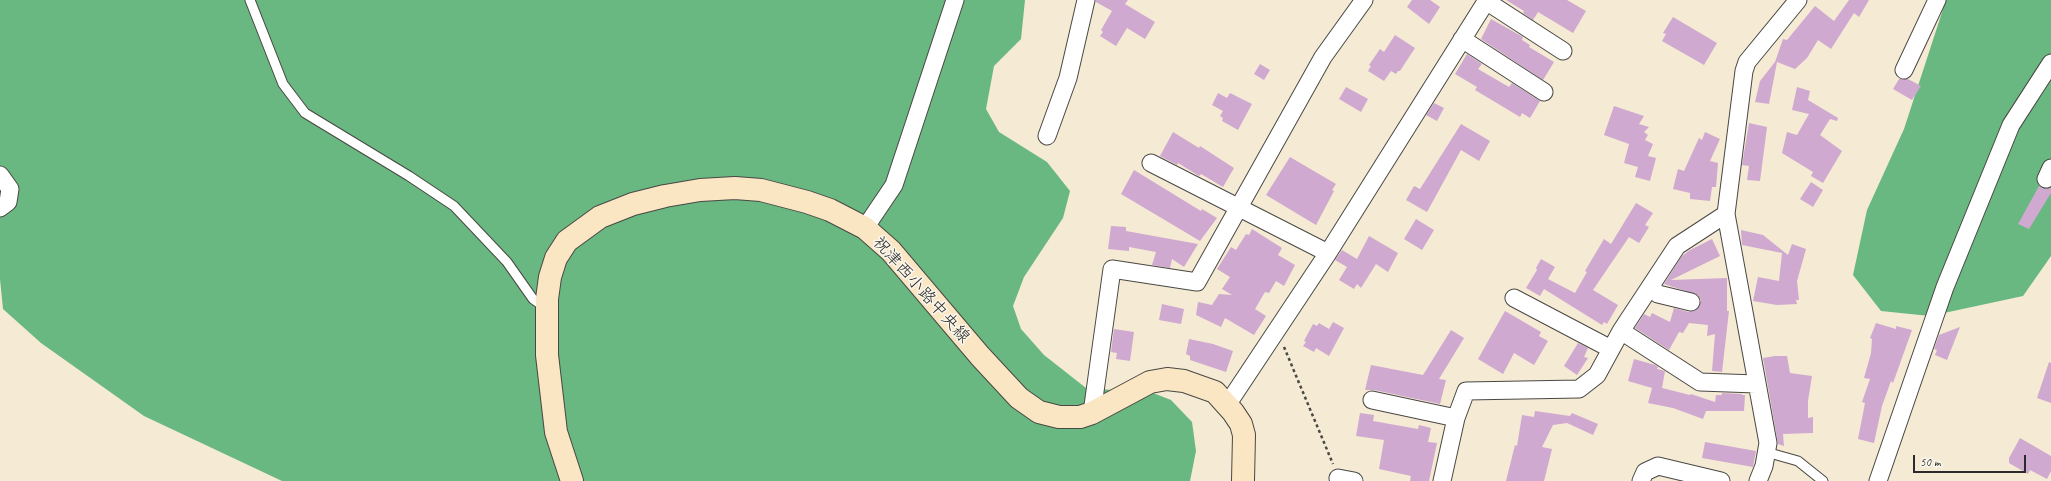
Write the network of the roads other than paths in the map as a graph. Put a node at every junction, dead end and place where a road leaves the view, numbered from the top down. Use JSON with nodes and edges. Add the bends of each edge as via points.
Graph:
{"nodes":[{"id":1,"x":250,"y":0,"type":"edge"},
{"id":2,"x":955,"y":0,"type":"edge"},
{"id":3,"x":1086,"y":0,"type":"edge"},
{"id":4,"x":1364,"y":0,"type":"edge"},
{"id":5,"x":1487,"y":0,"type":"edge"},
{"id":6,"x":1798,"y":0,"type":"edge"},
{"id":7,"x":1937,"y":0,"type":"edge"},
{"id":8,"x":1462,"y":39,"type":"junction"},
{"id":9,"x":1563,"y":51,"type":"dead end"},
{"id":10,"x":2051,"y":63,"type":"edge"},
{"id":11,"x":1904,"y":70,"type":"dead end"},
{"id":12,"x":1544,"y":92,"type":"dead end"},
{"id":13,"x":1047,"y":136,"type":"dead end"},
{"id":14,"x":1151,"y":163,"type":"dead end"},
{"id":15,"x":0,"y":175,"type":"edge"},
{"id":16,"x":1238,"y":207,"type":"junction"},
{"id":17,"x":0,"y":208,"type":"edge"},
{"id":18,"x":1726,"y":214,"type":"junction"},
{"id":19,"x":865,"y":228,"type":"junction"},
{"id":20,"x":1328,"y":253,"type":"junction"},
{"id":21,"x":1650,"y":287,"type":"junction"},
{"id":22,"x":1514,"y":298,"type":"dead end"},
{"id":23,"x":1691,"y":302,"type":"dead end"},
{"id":24,"x":547,"y":309,"type":"junction"},
{"id":25,"x":1621,"y":331,"type":"junction"},
{"id":26,"x":1611,"y":350,"type":"junction"},
{"id":27,"x":1756,"y":384,"type":"junction"},
{"id":28,"x":1372,"y":400,"type":"dead end"},
{"id":29,"x":1227,"y":405,"type":"junction"},
{"id":30,"x":1092,"y":413,"type":"junction"},
{"id":31,"x":1456,"y":418,"type":"junction"},
{"id":32,"x":1766,"y":452,"type":"junction"},
{"id":33,"x":1715,"y":480,"type":"edge"},
{"id":34,"x":572,"y":481,"type":"edge"},
{"id":35,"x":1243,"y":481,"type":"edge"},
{"id":36,"x":1442,"y":481,"type":"edge"},
{"id":37,"x":1641,"y":481,"type":"edge"},
{"id":38,"x":1758,"y":481,"type":"edge"},
{"id":39,"x":1823,"y":481,"type":"edge"},
{"id":40,"x":1878,"y":481,"type":"edge"}],
"edges":[{"from":1,"to":24,"type":"lane","via":[[283,84],[305,113],[454,206],[507,262],[533,299]]},
{"from":2,"to":19,"type":"street","via":[[894,186]]},
{"from":3,"to":13,"type":"street","via":[[1068,78]]},
{"from":4,"to":16,"type":"street","via":[[1324,57]]},
{"from":5,"to":8,"type":"street"},
{"from":5,"to":9,"type":"street"},
{"from":6,"to":18,"type":"street","via":[[1747,62]]},
{"from":7,"to":11,"type":"street"},
{"from":8,"to":12,"type":"street"},
{"from":8,"to":20,"type":"street"},
{"from":10,"to":40,"type":"street","via":[[2011,125],[1945,287]]},
{"from":14,"to":16,"type":"street"},
{"from":15,"to":17,"type":"street","via":[[10,189],[8,202]]},
{"from":16,"to":20,"type":"street"},
{"from":16,"to":30,"type":"street","via":[[1196,282],[1112,270]]},
{"from":18,"to":21,"type":"street","via":[[1677,246]]},
{"from":18,"to":27,"type":"street"},
{"from":19,"to":24,"type":"main road","name":"祝津西小路中央線","via":[[830,210],[761,190],[700,190],[633,204],[600,217],[567,241],[556,258],[550,277]]},
{"from":19,"to":30,"type":"main road","name":"祝津西小路中央線","via":[[891,251],[1018,398],[1039,412],[1059,417],[1069,418]]},
{"from":20,"to":29,"type":"street"},
{"from":21,"to":23,"type":"street","via":[[1658,294]]},
{"from":21,"to":25,"type":"street"},
{"from":22,"to":26,"type":"street"},
{"from":24,"to":34,"type":"main road","name":"祝津西小路中央線","via":[[547,355],[556,432]]},
{"from":25,"to":26,"type":"street"},
{"from":25,"to":27,"type":"street","via":[[1700,382]]},
{"from":26,"to":31,"type":"street","via":[[1597,375],[1579,389],[1466,392]]},
{"from":27,"to":32,"type":"street","via":[[1768,443]]},
{"from":28,"to":31,"type":"street"},
{"from":29,"to":30,"type":"main road","name":"祝津西小路中央線","via":[[1215,392],[1184,381],[1167,379],[1150,382]]},
{"from":29,"to":35,"type":"main road","name":"祝津西小路中央線","via":[[1241,424],[1244,435]]},
{"from":31,"to":36,"type":"street"},
{"from":32,"to":38,"type":"street"},
{"from":32,"to":39,"type":"lane","via":[[1798,461]]},
{"from":33,"to":37,"type":"street","via":[[1658,466],[1645,472]]}]}
